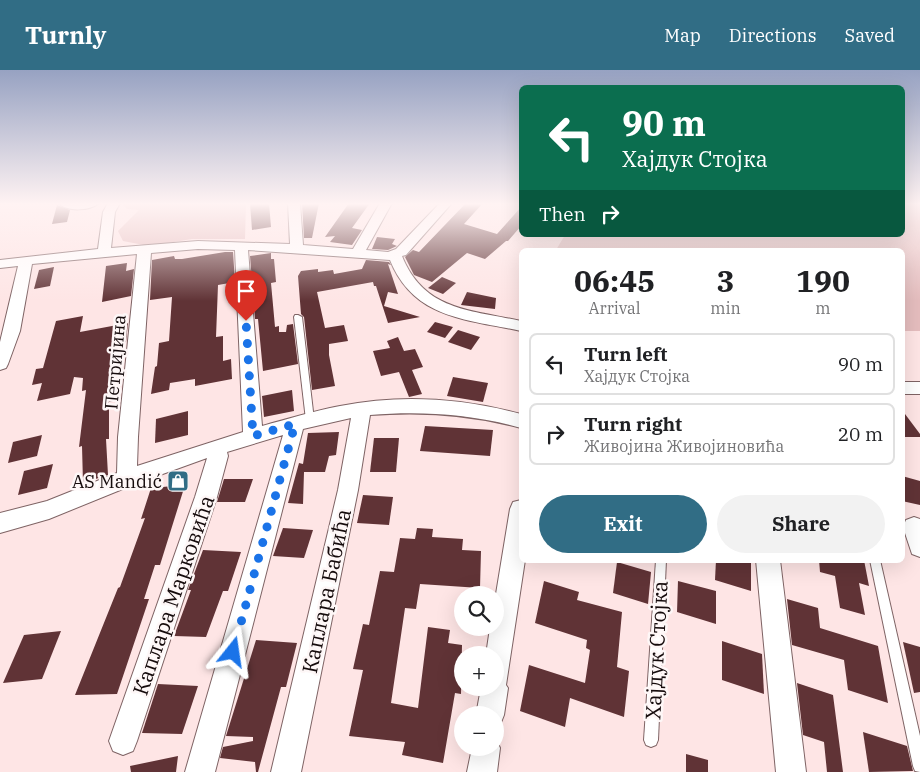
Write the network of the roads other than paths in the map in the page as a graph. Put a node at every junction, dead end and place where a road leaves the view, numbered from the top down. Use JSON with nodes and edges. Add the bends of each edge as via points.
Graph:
{"nodes":[{"id":1,"x":106,"y":236,"type":"edge"},
{"id":2,"x":296,"y":236,"type":"edge"},
{"id":3,"x":367,"y":236,"type":"edge"},
{"id":4,"x":416,"y":236,"type":"edge"},
{"id":5,"x":241,"y":245,"type":"junction"},
{"id":6,"x":297,"y":248,"type":"junction"},
{"id":7,"x":144,"y":250,"type":"junction"},
{"id":8,"x":104,"y":252,"type":"junction"},
{"id":9,"x":357,"y":254,"type":"junction"},
{"id":10,"x":395,"y":255,"type":"junction"},
{"id":11,"x":26,"y":262,"type":"junction"},
{"id":12,"x":0,"y":264,"type":"edge"},
{"id":13,"x":298,"y":318,"type":"dead end"},
{"id":14,"x":519,"y":326,"type":"edge"},
{"id":15,"x":0,"y":364,"type":"edge"},
{"id":16,"x":905,"y":388,"type":"edge"},
{"id":17,"x":920,"y":388,"type":"edge"},
{"id":18,"x":362,"y":409,"type":"junction"},
{"id":19,"x":519,"y":421,"type":"edge"},
{"id":20,"x":302,"y":422,"type":"junction"},
{"id":21,"x":253,"y":436,"type":"junction"},
{"id":22,"x":217,"y":447,"type":"junction"},
{"id":23,"x":128,"y":478,"type":"junction"},
{"id":24,"x":519,"y":522,"type":"edge"},
{"id":25,"x":0,"y":523,"type":"edge"},
{"id":26,"x":661,"y":563,"type":"edge"},
{"id":27,"x":768,"y":563,"type":"edge"},
{"id":28,"x":876,"y":563,"type":"edge"},
{"id":29,"x":500,"y":646,"type":"edge"},
{"id":30,"x":651,"y":740,"type":"dead end"},
{"id":31,"x":122,"y":742,"type":"dead end"},
{"id":32,"x":485,"y":756,"type":"edge"},
{"id":33,"x":920,"y":766,"type":"edge"},
{"id":34,"x":200,"y":772,"type":"edge"},
{"id":35,"x":286,"y":772,"type":"edge"},
{"id":36,"x":482,"y":772,"type":"edge"},
{"id":37,"x":792,"y":772,"type":"edge"}],
"edges":[{"from":1,"to":8,"type":"street"},
{"from":2,"to":6,"type":"street"},
{"from":3,"to":9,"type":"street"},
{"from":4,"to":10,"type":"street"},
{"from":5,"to":6,"type":"street"},
{"from":5,"to":7,"type":"street"},
{"from":5,"to":21,"type":"street"},
{"from":6,"to":9,"type":"street"},
{"from":7,"to":8,"type":"street"},
{"from":7,"to":23,"type":"street","name":"Петријина","via":[[128,437]]},
{"from":8,"to":11,"type":"street"},
{"from":9,"to":10,"type":"street"},
{"from":10,"to":14,"type":"street","via":[[400,269],[426,300]]},
{"from":11,"to":12,"type":"street"},
{"from":11,"to":15,"type":"street","via":[[12,331]]},
{"from":13,"to":20,"type":"lane"},
{"from":16,"to":17,"type":"street"},
{"from":18,"to":19,"type":"street","via":[[445,408],[484,412]]},
{"from":18,"to":20,"type":"street"},
{"from":18,"to":35,"type":"street","name":"Каплара Бабића","via":[[348,490]]},
{"from":20,"to":21,"type":"street"},
{"from":20,"to":34,"type":"street"},
{"from":21,"to":22,"type":"street"},
{"from":22,"to":23,"type":"street"},
{"from":22,"to":31,"type":"street","name":"Каплара Марковића","via":[[218,456],[206,497]]},
{"from":23,"to":25,"type":"street","via":[[40,514]]},
{"from":24,"to":29,"type":"street"},
{"from":26,"to":30,"type":"lane","name":"Хајдук Стојка"},
{"from":27,"to":37,"type":"street"},
{"from":28,"to":33,"type":"lane"},
{"from":32,"to":36,"type":"street"}]}
